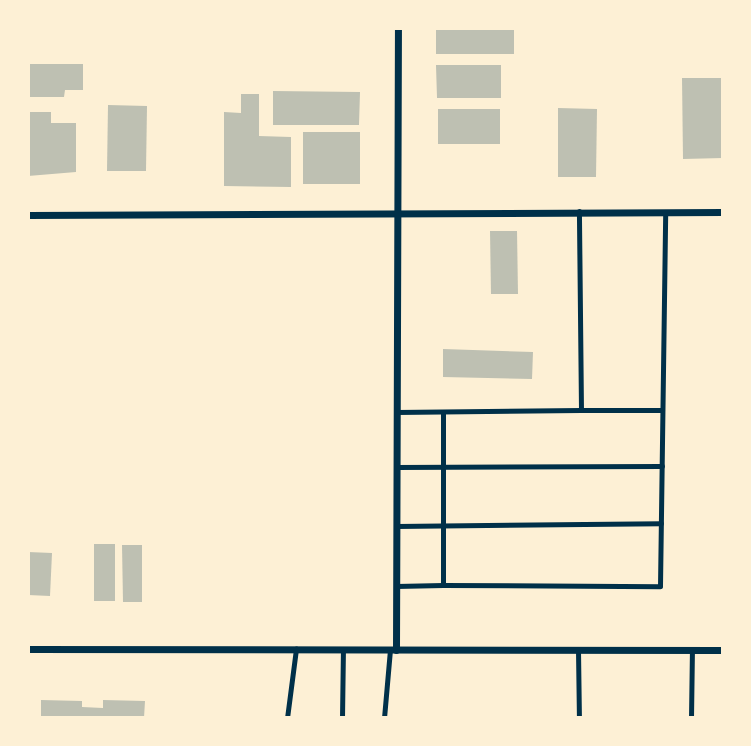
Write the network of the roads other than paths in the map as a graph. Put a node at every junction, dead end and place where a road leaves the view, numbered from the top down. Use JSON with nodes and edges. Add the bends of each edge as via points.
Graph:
{"nodes":[{"id":1,"x":398,"y":28,"type":"edge"},
{"id":2,"x":579,"y":211,"type":"junction"},
{"id":3,"x":397,"y":212,"type":"junction"},
{"id":4,"x":665,"y":212,"type":"junction"},
{"id":5,"x":723,"y":212,"type":"edge"},
{"id":6,"x":28,"y":215,"type":"edge"},
{"id":7,"x":581,"y":410,"type":"junction"},
{"id":8,"x":662,"y":410,"type":"junction"},
{"id":9,"x":396,"y":412,"type":"junction"},
{"id":10,"x":443,"y":412,"type":"junction"},
{"id":11,"x":443,"y":466,"type":"junction"},
{"id":12,"x":662,"y":466,"type":"junction"},
{"id":13,"x":396,"y":467,"type":"junction"},
{"id":14,"x":661,"y":523,"type":"junction"},
{"id":15,"x":396,"y":526,"type":"junction"},
{"id":16,"x":443,"y":527,"type":"junction"},
{"id":17,"x":396,"y":586,"type":"junction"},
{"id":18,"x":443,"y":586,"type":"junction"},
{"id":19,"x":28,"y":649,"type":"edge"},
{"id":20,"x":296,"y":649,"type":"junction"},
{"id":21,"x":343,"y":650,"type":"junction"},
{"id":22,"x":393,"y":650,"type":"junction"},
{"id":23,"x":578,"y":650,"type":"junction"},
{"id":24,"x":692,"y":650,"type":"junction"},
{"id":25,"x":723,"y":650,"type":"edge"},
{"id":26,"x":287,"y":718,"type":"edge"},
{"id":27,"x":342,"y":718,"type":"edge"},
{"id":28,"x":384,"y":718,"type":"edge"},
{"id":29,"x":579,"y":718,"type":"edge"},
{"id":30,"x":691,"y":718,"type":"edge"}],
"edges":[{"from":1,"to":3,"type":"street"},
{"from":2,"to":3,"type":"street"},
{"from":2,"to":4,"type":"street"},
{"from":2,"to":7,"type":"lane"},
{"from":3,"to":6,"type":"street"},
{"from":3,"to":9,"type":"street"},
{"from":4,"to":5,"type":"street"},
{"from":4,"to":8,"type":"lane"},
{"from":7,"to":8,"type":"lane"},
{"from":7,"to":10,"type":"lane"},
{"from":8,"to":12,"type":"lane"},
{"from":9,"to":10,"type":"lane"},
{"from":9,"to":13,"type":"street"},
{"from":10,"to":11,"type":"lane"},
{"from":11,"to":12,"type":"lane"},
{"from":11,"to":13,"type":"lane"},
{"from":11,"to":16,"type":"lane"},
{"from":12,"to":14,"type":"lane"},
{"from":13,"to":15,"type":"street"},
{"from":14,"to":16,"type":"lane"},
{"from":14,"to":18,"type":"lane","via":[[660,586]]},
{"from":15,"to":16,"type":"lane"},
{"from":15,"to":17,"type":"street"},
{"from":16,"to":18,"type":"lane"},
{"from":17,"to":18,"type":"lane"},
{"from":17,"to":22,"type":"street"},
{"from":19,"to":20,"type":"street"},
{"from":20,"to":21,"type":"street"},
{"from":20,"to":26,"type":"lane"},
{"from":21,"to":22,"type":"street"},
{"from":21,"to":27,"type":"lane"},
{"from":22,"to":23,"type":"street"},
{"from":22,"to":28,"type":"lane"},
{"from":23,"to":24,"type":"street"},
{"from":23,"to":29,"type":"lane"},
{"from":24,"to":25,"type":"street"},
{"from":24,"to":30,"type":"lane"}]}
